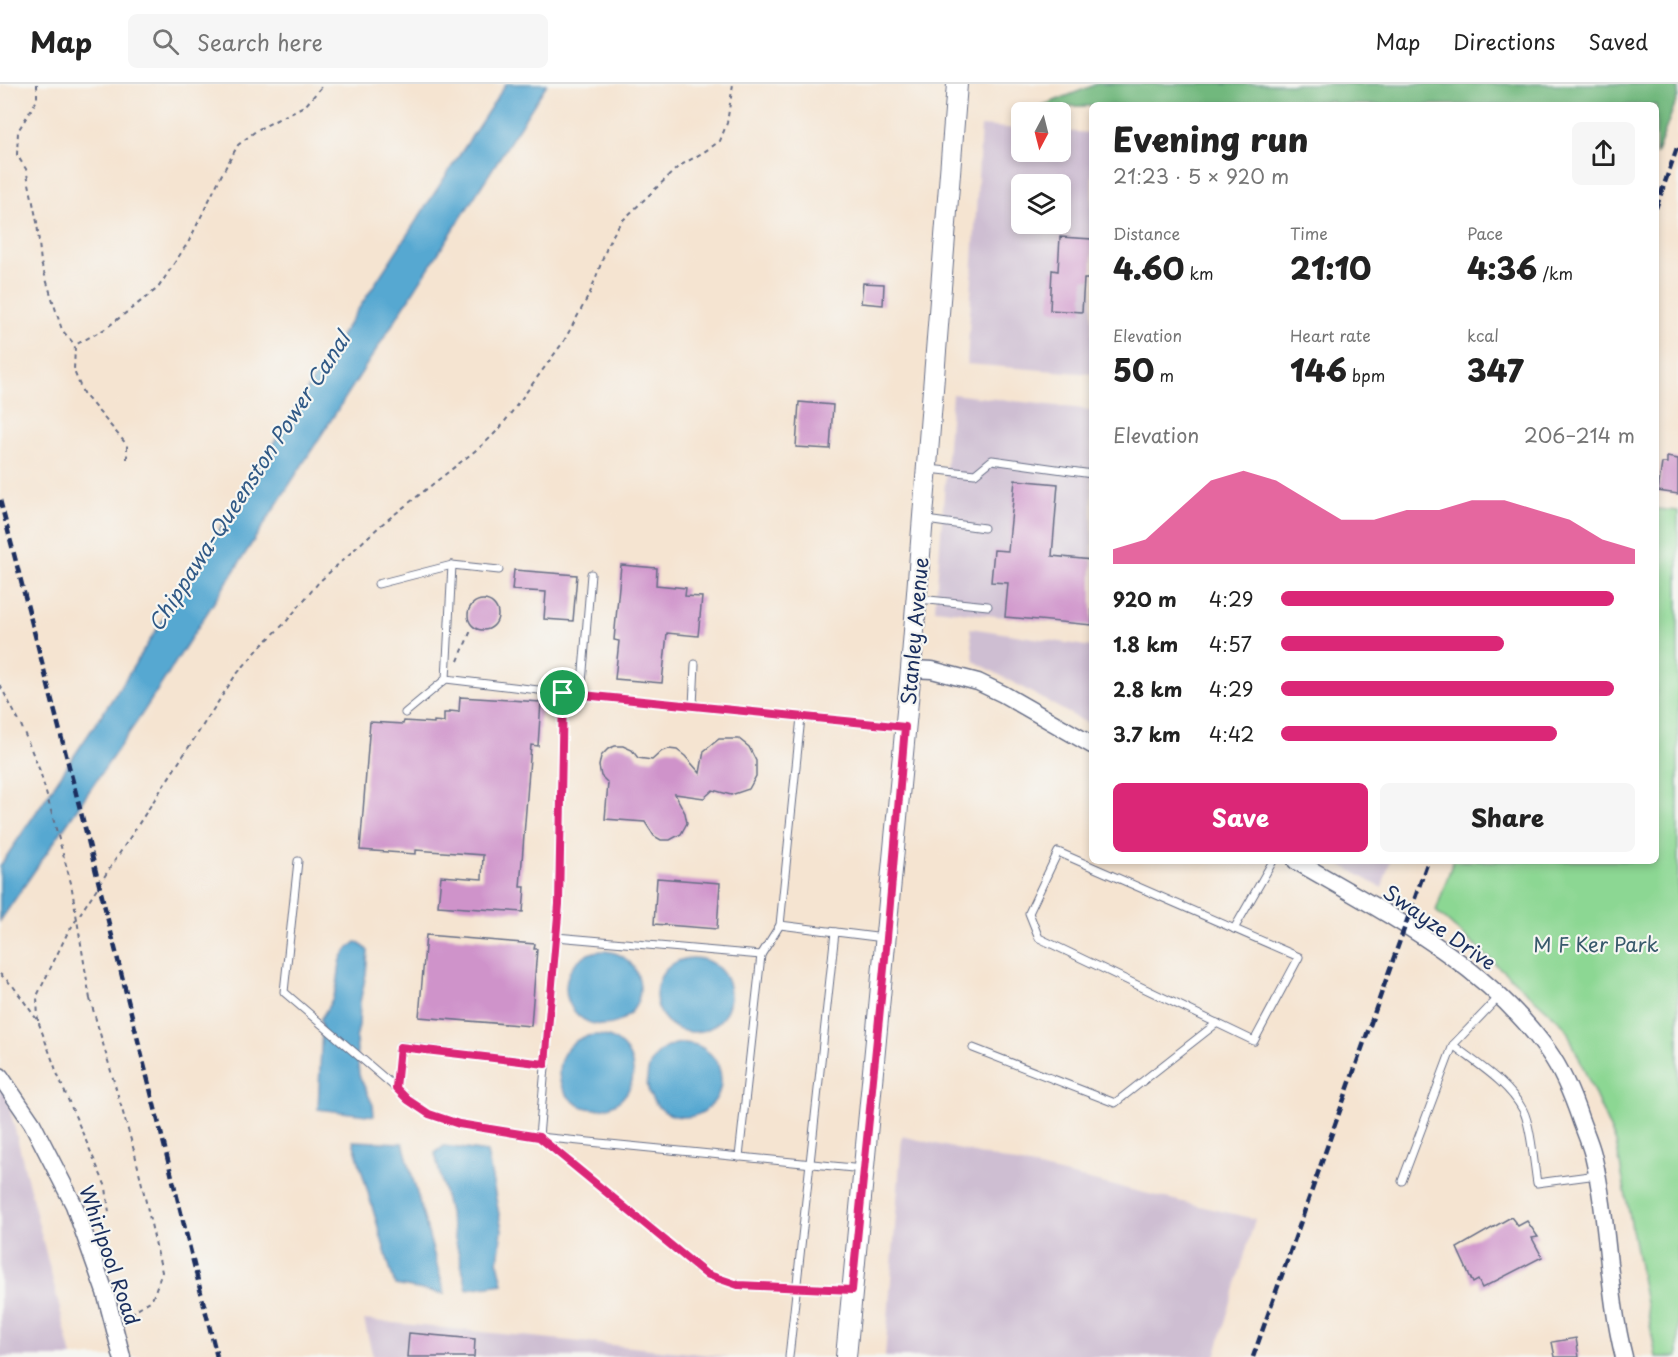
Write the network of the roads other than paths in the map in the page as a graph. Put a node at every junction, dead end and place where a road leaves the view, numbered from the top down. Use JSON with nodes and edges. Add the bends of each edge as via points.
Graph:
{"nodes":[{"id":1,"x":957,"y":84,"type":"edge"},
{"id":2,"x":927,"y":469,"type":"junction"},
{"id":3,"x":1089,"y":474,"type":"edge"},
{"id":4,"x":923,"y":520,"type":"junction"},
{"id":5,"x":984,"y":528,"type":"dead end"},
{"id":6,"x":452,"y":565,"type":"junction"},
{"id":7,"x":499,"y":570,"type":"dead end"},
{"id":8,"x":591,"y":574,"type":"dead end"},
{"id":9,"x":378,"y":584,"type":"dead end"},
{"id":10,"x":917,"y":599,"type":"junction"},
{"id":11,"x":988,"y":606,"type":"dead end"},
{"id":12,"x":695,"y":664,"type":"dead end"},
{"id":13,"x":911,"y":669,"type":"junction"},
{"id":14,"x":446,"y":679,"type":"junction"},
{"id":15,"x":563,"y":693,"type":"junction"},
{"id":16,"x":581,"y":695,"type":"junction"},
{"id":17,"x":693,"y":706,"type":"junction"},
{"id":18,"x":405,"y":713,"type":"dead end"},
{"id":19,"x":801,"y":717,"type":"junction"},
{"id":20,"x":905,"y":727,"type":"junction"},
{"id":21,"x":1089,"y":743,"type":"edge"},
{"id":22,"x":297,"y":861,"type":"dead end"},
{"id":23,"x":1271,"y":864,"type":"edge"},
{"id":24,"x":1301,"y":864,"type":"edge"},
{"id":25,"x":780,"y":925,"type":"junction"},
{"id":26,"x":1234,"y":928,"type":"junction"},
{"id":27,"x":835,"y":932,"type":"junction"},
{"id":28,"x":556,"y":937,"type":"junction"},
{"id":29,"x":887,"y":938,"type":"junction"},
{"id":30,"x":761,"y":955,"type":"junction"},
{"id":31,"x":1499,"y":997,"type":"junction"},
{"id":32,"x":1217,"y":1023,"type":"junction"},
{"id":33,"x":1453,"y":1045,"type":"junction"},
{"id":34,"x":973,"y":1048,"type":"dead end"},
{"id":35,"x":545,"y":1064,"type":"junction"},
{"id":36,"x":0,"y":1076,"type":"edge"},
{"id":37,"x":396,"y":1088,"type":"junction"},
{"id":38,"x":539,"y":1137,"type":"junction"},
{"id":39,"x":739,"y":1157,"type":"junction"},
{"id":40,"x":810,"y":1163,"type":"junction"},
{"id":41,"x":864,"y":1169,"type":"junction"},
{"id":42,"x":1597,"y":1175,"type":"junction"},
{"id":43,"x":1402,"y":1180,"type":"dead end"},
{"id":44,"x":797,"y":1287,"type":"junction"},
{"id":45,"x":852,"y":1290,"type":"junction"},
{"id":46,"x":122,"y":1357,"type":"edge"},
{"id":47,"x":789,"y":1357,"type":"edge"},
{"id":48,"x":846,"y":1357,"type":"edge"},
{"id":49,"x":1624,"y":1357,"type":"edge"}],
"edges":[{"from":1,"to":2,"type":"main road","name":"Stanley Avenue"},
{"from":2,"to":3,"type":"lane","via":[[975,474],[992,460]]},
{"from":2,"to":4,"type":"main road","name":"Stanley Avenue"},
{"from":4,"to":5,"type":"lane"},
{"from":4,"to":10,"type":"main road","name":"Stanley Avenue"},
{"from":6,"to":7,"type":"lane"},
{"from":6,"to":9,"type":"lane"},
{"from":6,"to":14,"type":"lane"},
{"from":8,"to":16,"type":"lane"},
{"from":10,"to":11,"type":"lane"},
{"from":10,"to":13,"type":"main road","name":"Stanley Avenue"},
{"from":12,"to":17,"type":"lane"},
{"from":13,"to":20,"type":"main road","name":"Stanley Avenue"},
{"from":13,"to":21,"type":"street","via":[[932,670],[978,682]]},
{"from":14,"to":15,"type":"lane"},
{"from":14,"to":18,"type":"lane"},
{"from":15,"to":16,"type":"lane"},
{"from":15,"to":28,"type":"lane"},
{"from":16,"to":17,"type":"lane"},
{"from":17,"to":19,"type":"lane"},
{"from":19,"to":20,"type":"lane"},
{"from":19,"to":25,"type":"lane"},
{"from":20,"to":29,"type":"main road","name":"Stanley Avenue"},
{"from":22,"to":37,"type":"lane","via":[[284,992]]},
{"from":23,"to":26,"type":"lane"},
{"from":24,"to":31,"type":"street","name":"Swayze Drive","via":[[1406,926],[1455,959]]},
{"from":25,"to":27,"type":"lane"},
{"from":25,"to":30,"type":"lane"},
{"from":26,"to":32,"type":"lane","via":[[1299,957],[1254,1041]]},
{"from":26,"to":32,"type":"lane","via":[[1058,852],[1029,913],[1039,938]]},
{"from":27,"to":29,"type":"lane"},
{"from":27,"to":40,"type":"lane"},
{"from":28,"to":30,"type":"lane"},
{"from":28,"to":35,"type":"lane"},
{"from":29,"to":41,"type":"main road","name":"Stanley Avenue"},
{"from":30,"to":39,"type":"lane"},
{"from":31,"to":33,"type":"lane"},
{"from":31,"to":42,"type":"street","name":"Swayze Drive","via":[[1550,1052],[1570,1090]]},
{"from":32,"to":34,"type":"lane","via":[[1115,1103]]},
{"from":33,"to":42,"type":"lane","via":[[1507,1087],[1524,1112],[1537,1183]]},
{"from":33,"to":43,"type":"lane"},
{"from":35,"to":37,"type":"lane","via":[[400,1047]]},
{"from":35,"to":38,"type":"lane"},
{"from":36,"to":46,"type":"street","name":"Whirlpool Road","via":[[32,1124],[74,1205],[105,1292]]},
{"from":37,"to":38,"type":"lane","via":[[429,1114],[459,1124]]},
{"from":38,"to":39,"type":"lane"},
{"from":38,"to":44,"type":"lane","via":[[706,1274],[738,1285]]},
{"from":39,"to":40,"type":"lane"},
{"from":40,"to":41,"type":"lane"},
{"from":40,"to":44,"type":"lane"},
{"from":41,"to":45,"type":"main road","name":"Stanley Avenue"},
{"from":42,"to":49,"type":"street","name":"Swayze Drive"},
{"from":44,"to":45,"type":"lane"},
{"from":44,"to":47,"type":"lane"},
{"from":45,"to":48,"type":"main road","name":"Stanley Avenue"}]}
